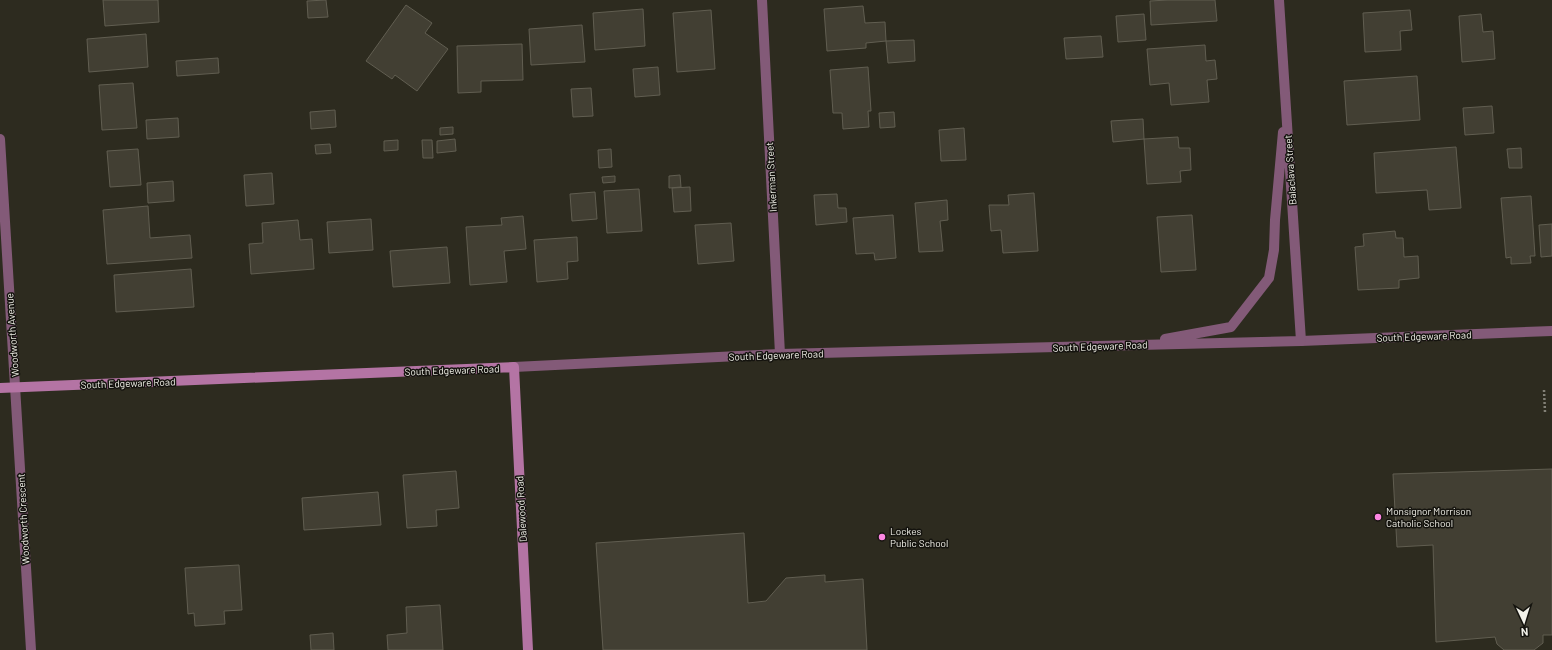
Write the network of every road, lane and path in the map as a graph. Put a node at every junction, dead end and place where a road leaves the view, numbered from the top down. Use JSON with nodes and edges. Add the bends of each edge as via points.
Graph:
{"nodes":[{"id":1,"x":762,"y":0,"type":"edge"},
{"id":2,"x":1280,"y":0,"type":"edge"},
{"id":3,"x":1286,"y":98,"type":"junction"},
{"id":4,"x":0,"y":138,"type":"edge"},
{"id":5,"x":1552,"y":331,"type":"edge"},
{"id":6,"x":1301,"y":341,"type":"junction"},
{"id":7,"x":1130,"y":345,"type":"junction"},
{"id":8,"x":780,"y":354,"type":"junction"},
{"id":9,"x":514,"y":367,"type":"junction"},
{"id":10,"x":15,"y":387,"type":"junction"},
{"id":11,"x":0,"y":388,"type":"edge"},
{"id":12,"x":1544,"y":390,"type":"dead end"},
{"id":13,"x":1545,"y":412,"type":"dead end"},
{"id":14,"x":31,"y":650,"type":"edge"},
{"id":15,"x":528,"y":650,"type":"edge"}],
"edges":[{"from":1,"to":8,"type":"street","name":"Inkerman Street"},
{"from":2,"to":3,"type":"street","name":"Balaclava Street"},
{"from":3,"to":6,"type":"street","name":"Balaclava Street"},
{"from":3,"to":7,"type":"street","via":[[1274,250],[1269,278],[1231,327]]},
{"from":4,"to":10,"type":"street","name":"Woodworth Avenue"},
{"from":5,"to":6,"type":"street","name":"South Edgeware Road"},
{"from":6,"to":7,"type":"street","name":"South Edgeware Road"},
{"from":7,"to":8,"type":"street","name":"South Edgeware Road"},
{"from":8,"to":9,"type":"street","name":"South Edgeware Road"},
{"from":9,"to":10,"type":"main road","name":"South Edgeware Road"},
{"from":9,"to":15,"type":"main road","name":"Dalewood Road"},
{"from":10,"to":11,"type":"main road","name":"South Edgeware Road"},
{"from":10,"to":14,"type":"street","name":"Woodworth Crescent"},
{"from":12,"to":13,"type":"path"}]}
